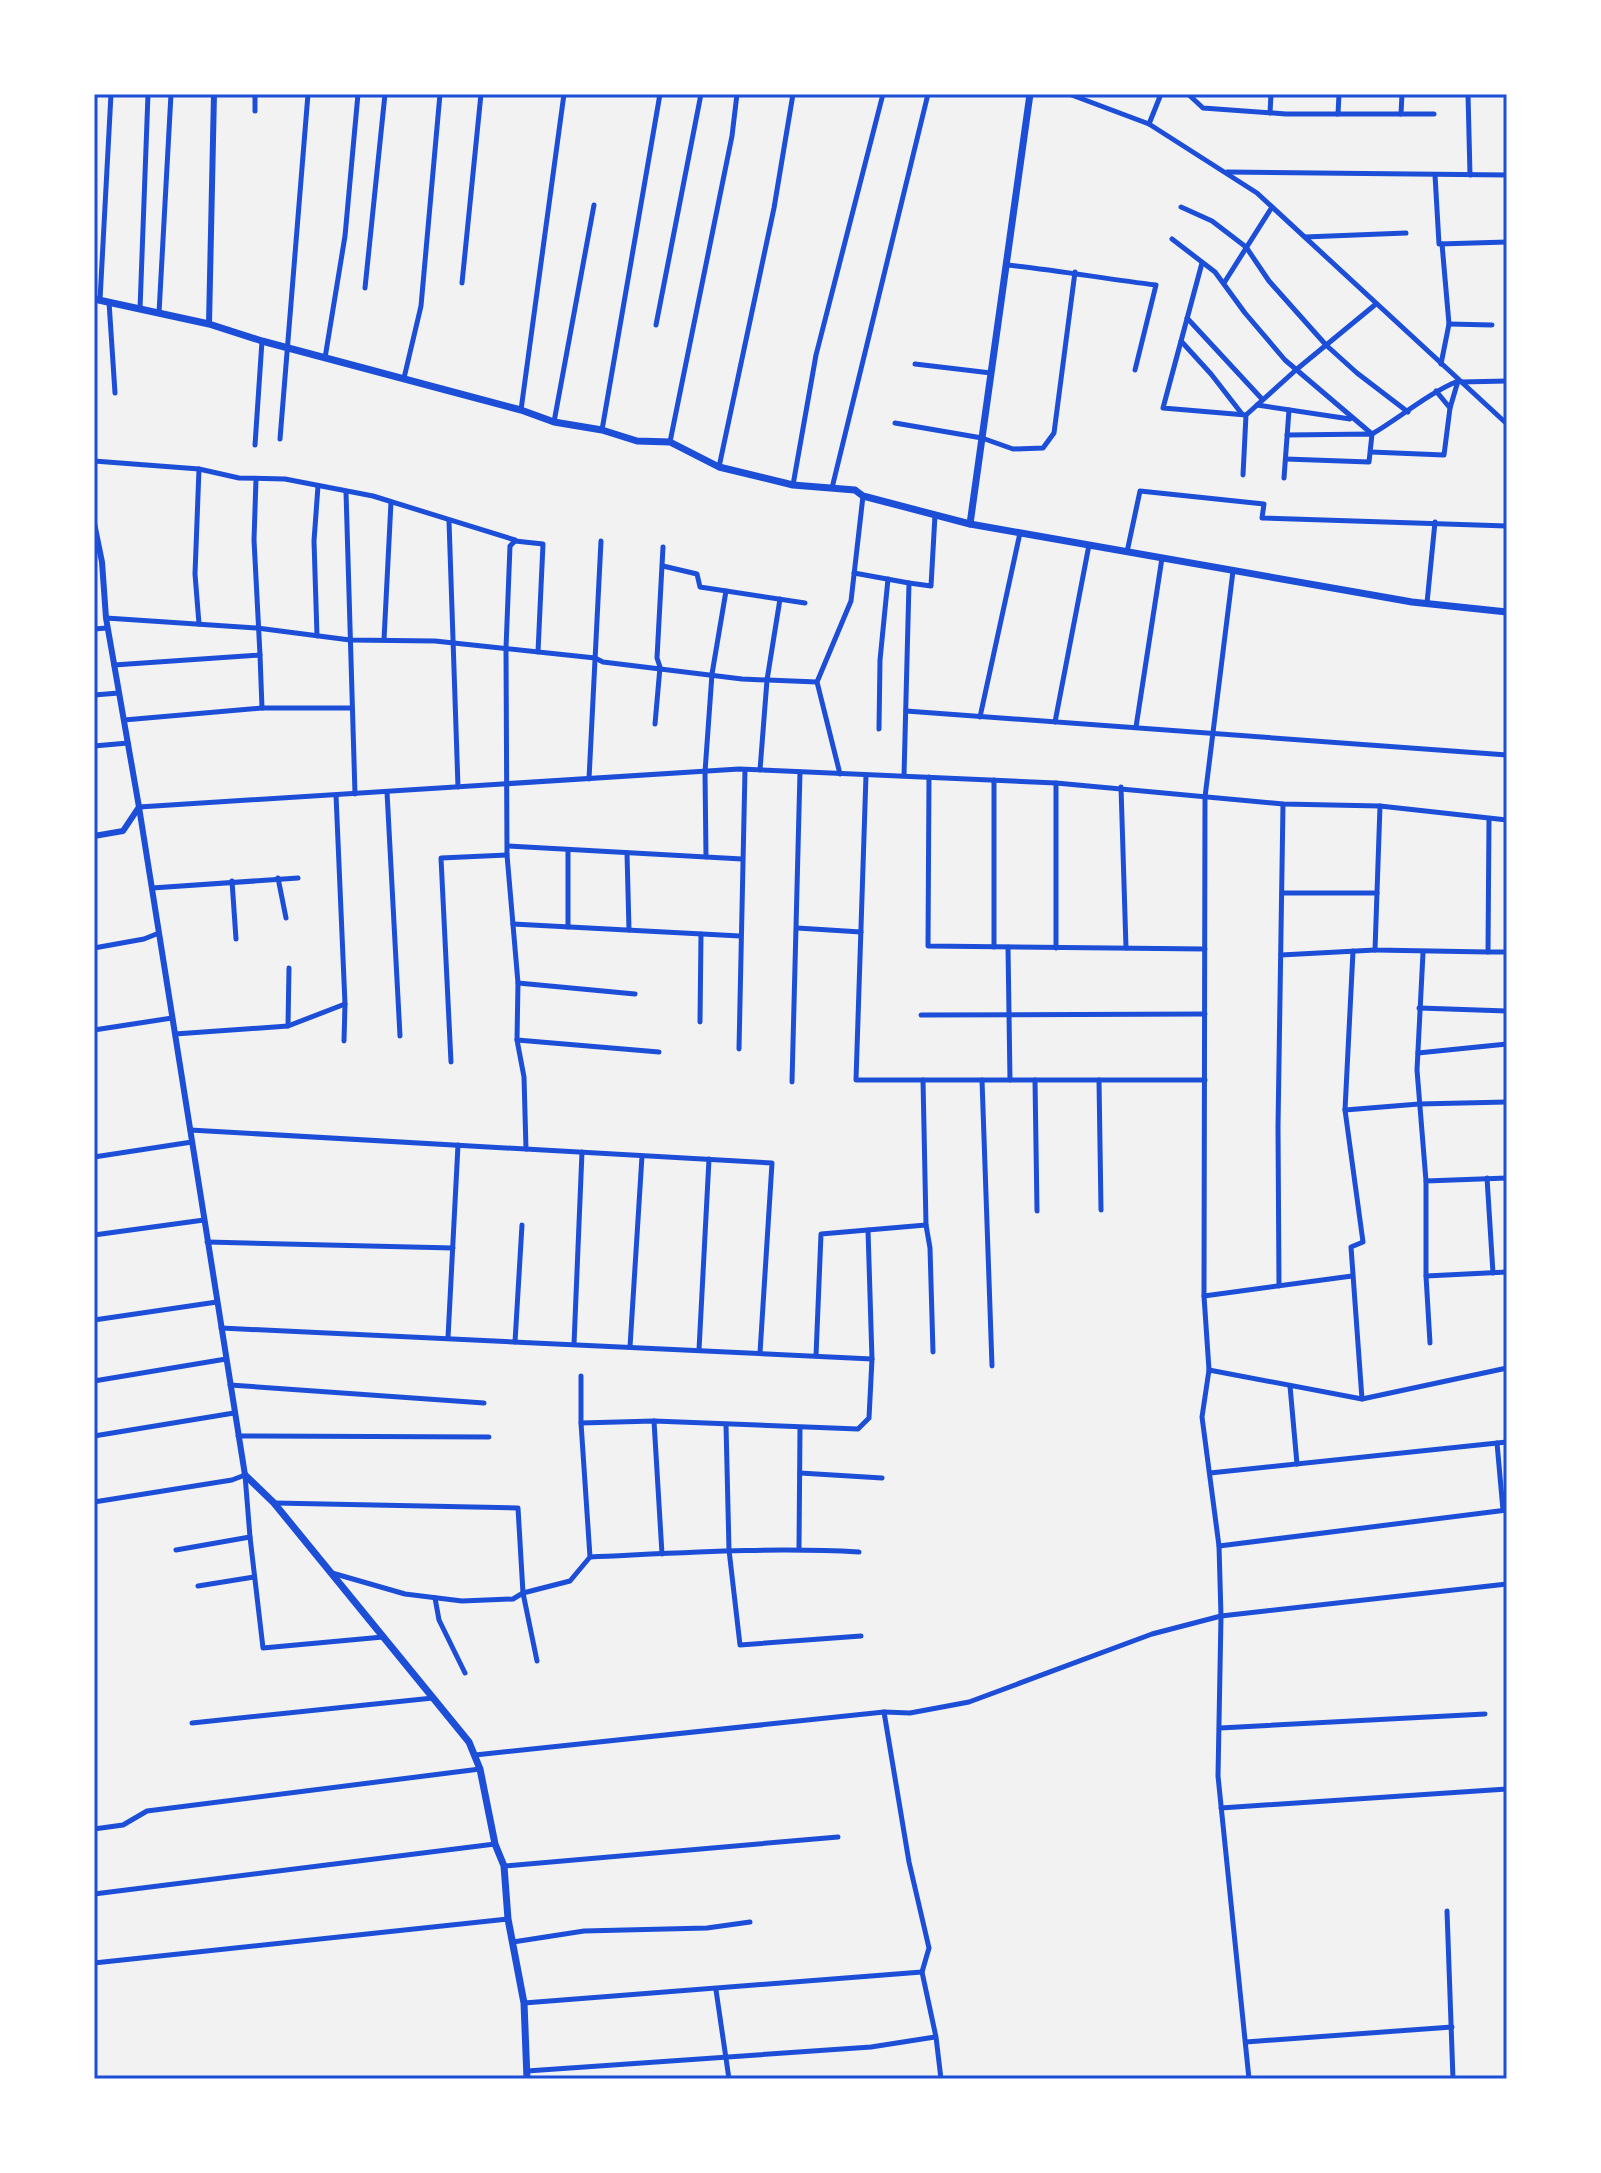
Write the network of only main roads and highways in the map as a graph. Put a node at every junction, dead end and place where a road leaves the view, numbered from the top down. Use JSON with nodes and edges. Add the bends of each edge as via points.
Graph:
{"nodes":[{"id":1,"x":1030,"y":94,"type":"edge"},
{"id":2,"x":101,"y":300,"type":"edge"},
{"id":3,"x":970,"y":524,"type":"junction"},
{"id":4,"x":1507,"y":612,"type":"edge"},
{"id":5,"x":245,"y":1475,"type":"road end"},
{"id":6,"x":526,"y":2075,"type":"edge"}],
"edges":[{"from":1,"to":3,"type":"main road"},
{"from":2,"to":3,"type":"main road","via":[[209,324],[554,422],[637,441],[670,442],[719,467],[793,485],[855,490]]},
{"from":3,"to":4,"type":"main road","via":[[1427,603]]},
{"from":5,"to":6,"type":"main road","via":[[274,1503],[462,1731],[474,1755],[504,1866],[524,2003]]}]}
